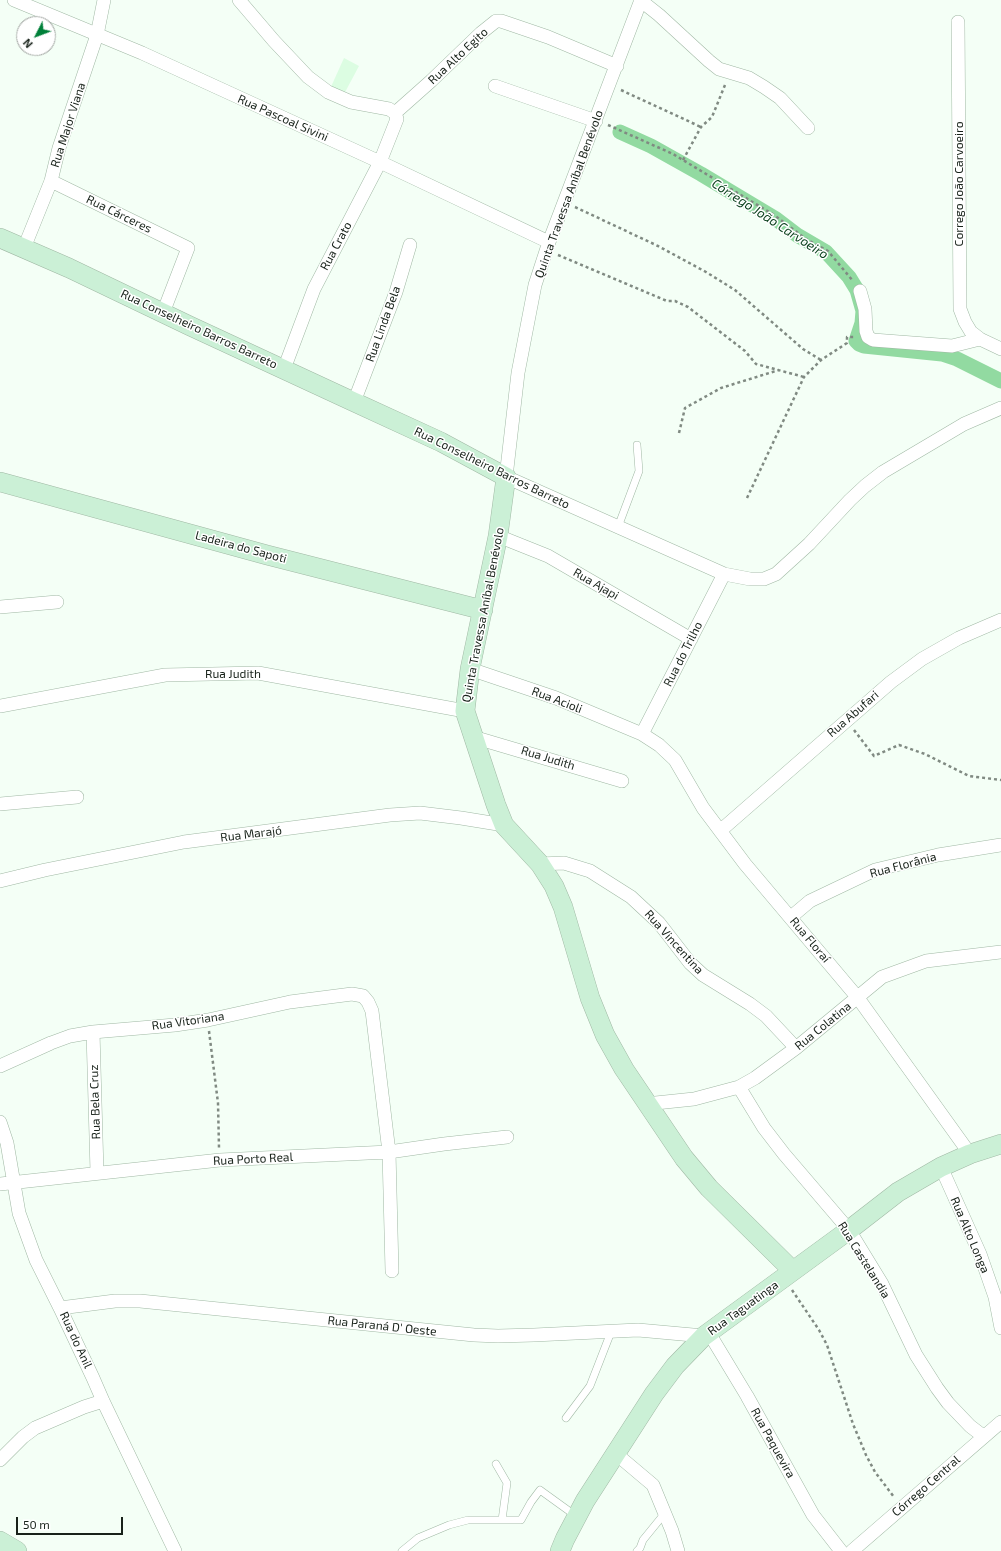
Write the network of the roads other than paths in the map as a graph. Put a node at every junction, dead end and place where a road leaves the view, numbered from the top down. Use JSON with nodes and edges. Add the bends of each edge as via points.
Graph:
{"nodes":[{"id":1,"x":14,"y":0,"type":"edge"},
{"id":2,"x":104,"y":0,"type":"edge"},
{"id":3,"x":239,"y":0,"type":"edge"},
{"id":4,"x":641,"y":0,"type":"edge"},
{"id":5,"x":958,"y":22,"type":"dead end"},
{"id":6,"x":97,"y":35,"type":"junction"},
{"id":7,"x":616,"y":66,"type":"junction"},
{"id":8,"x":495,"y":86,"type":"dead end"},
{"id":9,"x":395,"y":112,"type":"junction"},
{"id":10,"x":596,"y":121,"type":"junction"},
{"id":11,"x":808,"y":128,"type":"dead end"},
{"id":12,"x":380,"y":162,"type":"junction"},
{"id":13,"x":51,"y":180,"type":"junction"},
{"id":14,"x":0,"y":238,"type":"edge"},
{"id":15,"x":410,"y":245,"type":"dead end"},
{"id":16,"x":548,"y":246,"type":"junction"},
{"id":17,"x":24,"y":248,"type":"junction"},
{"id":18,"x":860,"y":291,"type":"road end"},
{"id":19,"x":163,"y":313,"type":"junction"},
{"id":20,"x":980,"y":339,"type":"junction"},
{"id":21,"x":1001,"y":349,"type":"edge"},
{"id":22,"x":284,"y":369,"type":"junction"},
{"id":23,"x":354,"y":402,"type":"junction"},
{"id":24,"x":1001,"y":408,"type":"edge"},
{"id":25,"x":637,"y":445,"type":"dead end"},
{"id":26,"x":506,"y":477,"type":"junction"},
{"id":27,"x":0,"y":482,"type":"edge"},
{"id":28,"x":618,"y":527,"type":"junction"},
{"id":29,"x":498,"y":536,"type":"junction"},
{"id":30,"x":724,"y":574,"type":"junction"},
{"id":31,"x":57,"y":602,"type":"dead end"},
{"id":32,"x":0,"y":607,"type":"edge"},
{"id":33,"x":483,"y":610,"type":"junction"},
{"id":34,"x":1001,"y":620,"type":"edge"},
{"id":35,"x":691,"y":639,"type":"junction"},
{"id":36,"x":470,"y":670,"type":"junction"},
{"id":37,"x":0,"y":706,"type":"edge"},
{"id":38,"x":465,"y":711,"type":"junction"},
{"id":39,"x":642,"y":734,"type":"junction"},
{"id":40,"x":473,"y":736,"type":"junction"},
{"id":41,"x":622,"y":781,"type":"dead end"},
{"id":42,"x":77,"y":797,"type":"dead end"},
{"id":43,"x":0,"y":804,"type":"edge"},
{"id":44,"x":504,"y":825,"type":"junction"},
{"id":45,"x":720,"y":831,"type":"junction"},
{"id":46,"x":1001,"y":845,"type":"edge"},
{"id":47,"x":540,"y":864,"type":"junction"},
{"id":48,"x":0,"y":881,"type":"edge"},
{"id":49,"x":791,"y":917,"type":"junction"},
{"id":50,"x":1001,"y":952,"type":"edge"},
{"id":51,"x":858,"y":998,"type":"junction"},
{"id":52,"x":93,"y":1032,"type":"junction"},
{"id":53,"x":796,"y":1048,"type":"junction"},
{"id":54,"x":0,"y":1066,"type":"edge"},
{"id":55,"x":739,"y":1087,"type":"junction"},
{"id":56,"x":646,"y":1104,"type":"junction"},
{"id":57,"x":0,"y":1122,"type":"edge"},
{"id":58,"x":507,"y":1137,"type":"dead end"},
{"id":59,"x":1001,"y":1144,"type":"edge"},
{"id":60,"x":389,"y":1152,"type":"junction"},
{"id":61,"x":970,"y":1154,"type":"junction"},
{"id":62,"x":941,"y":1167,"type":"junction"},
{"id":63,"x":97,"y":1172,"type":"junction"},
{"id":64,"x":15,"y":1182,"type":"junction"},
{"id":65,"x":0,"y":1184,"type":"edge"},
{"id":66,"x":849,"y":1230,"type":"junction"},
{"id":67,"x":392,"y":1271,"type":"dead end"},
{"id":68,"x":789,"y":1274,"type":"junction"},
{"id":69,"x":60,"y":1308,"type":"junction"},
{"id":70,"x":1001,"y":1328,"type":"edge"},
{"id":71,"x":611,"y":1332,"type":"junction"},
{"id":72,"x":706,"y":1334,"type":"junction"},
{"id":73,"x":103,"y":1401,"type":"junction"},
{"id":74,"x":566,"y":1418,"type":"dead end"},
{"id":75,"x":1001,"y":1422,"type":"edge"},
{"id":76,"x":983,"y":1436,"type":"junction"},
{"id":77,"x":616,"y":1453,"type":"junction"},
{"id":78,"x":0,"y":1460,"type":"edge"},
{"id":79,"x":496,"y":1464,"type":"dead end"},
{"id":80,"x":665,"y":1513,"type":"junction"},
{"id":81,"x":576,"y":1516,"type":"junction"},
{"id":82,"x":502,"y":1520,"type":"junction"},
{"id":83,"x":0,"y":1541,"type":"edge"},
{"id":84,"x":17,"y":1551,"type":"edge"},
{"id":85,"x":175,"y":1551,"type":"edge"},
{"id":86,"x":402,"y":1551,"type":"edge"},
{"id":87,"x":560,"y":1551,"type":"edge"},
{"id":88,"x":637,"y":1551,"type":"edge"},
{"id":89,"x":678,"y":1551,"type":"edge"},
{"id":90,"x":841,"y":1551,"type":"edge"},
{"id":91,"x":852,"y":1551,"type":"edge"}],
"edges":[{"from":1,"to":6,"type":"street","name":"Rua Pascoal Sivini"},
{"from":2,"to":6,"type":"street","name":"Rua Major Viana"},
{"from":3,"to":9,"type":"street","via":[[308,77],[328,92],[351,102]]},
{"from":4,"to":7,"type":"street","name":"Quinta Travessa Aníbal Benévolo"},
{"from":4,"to":11,"type":"street","via":[[719,69],[749,78],[764,87],[780,98]]},
{"from":5,"to":20,"type":"street","name":"Corrego João Carvoeiro","via":[[960,309],[964,322]]},
{"from":6,"to":12,"type":"street","name":"Rua Pascoal Sivini","via":[[142,53]]},
{"from":6,"to":13,"type":"street","name":"Rua Major Viana"},
{"from":7,"to":9,"type":"street","name":"Rua Alto Egito","via":[[548,37],[501,21],[496,22]]},
{"from":7,"to":10,"type":"street","name":"Quinta Travessa Aníbal Benévolo"},
{"from":8,"to":10,"type":"street"},
{"from":9,"to":12,"type":"street","name":"Rua Crato","via":[[395,127]]},
{"from":10,"to":16,"type":"street","name":"Quinta Travessa Aníbal Benévolo"},
{"from":12,"to":16,"type":"street","name":"Rua Pascoal Sivini"},
{"from":12,"to":22,"type":"street","name":"Rua Crato","via":[[314,289]]},
{"from":13,"to":17,"type":"street","name":"Rua Major Viana"},
{"from":13,"to":19,"type":"street","name":"Rua Cárceres","via":[[188,248]]},
{"from":14,"to":17,"type":"street","name":"Rua Conselheiro Barros Barreto"},
{"from":15,"to":23,"type":"street","name":"Rua Linda Bela","via":[[396,292]]},
{"from":16,"to":26,"type":"street","name":"Quinta Travessa Aníbal Benévolo","via":[[535,285],[522,347]]},
{"from":17,"to":19,"type":"street","name":"Rua Conselheiro Barros Barreto"},
{"from":18,"to":20,"type":"street","via":[[864,304],[866,331],[872,340],[952,346]]},
{"from":19,"to":22,"type":"street","name":"Rua Conselheiro Barros Barreto"},
{"from":20,"to":21,"type":"street","name":"Corrego João Carvoeiro"},
{"from":22,"to":23,"type":"street","name":"Rua Conselheiro Barros Barreto"},
{"from":23,"to":26,"type":"street","name":"Rua Conselheiro Barros Barreto","via":[[441,442]]},
{"from":24,"to":30,"type":"street","name":"Rua Conselheiro Barros Barreto","via":[[964,424],[883,472],[850,500],[809,544],[776,574],[764,579],[750,579]]},
{"from":25,"to":28,"type":"lane","via":[[639,471]]},
{"from":26,"to":28,"type":"street","name":"Rua Conselheiro Barros Barreto"},
{"from":26,"to":29,"type":"street","name":"Quinta Travessa Aníbal Benévolo"},
{"from":27,"to":33,"type":"street","name":"Ladeira do Sapoti","via":[[267,555]]},
{"from":28,"to":30,"type":"street","name":"Rua Conselheiro Barros Barreto"},
{"from":29,"to":33,"type":"street","name":"Quinta Travessa Aníbal Benévolo"},
{"from":29,"to":35,"type":"street","name":"Rua Ajapi","via":[[548,556]]},
{"from":30,"to":35,"type":"street","name":"Rua do Trilho"},
{"from":31,"to":32,"type":"street"},
{"from":33,"to":36,"type":"street","name":"Quinta Travessa Aníbal Benévolo"},
{"from":34,"to":45,"type":"street","name":"Rua Abufari","via":[[959,638],[922,659],[891,682]]},
{"from":35,"to":39,"type":"street","name":"Rua do Trilho"},
{"from":36,"to":38,"type":"street","name":"Quinta Travessa Aníbal Benévolo"},
{"from":36,"to":39,"type":"street","name":"Rua Acioli","via":[[556,698]]},
{"from":37,"to":38,"type":"street","name":"Rua Judith","via":[[165,675],[258,673]]},
{"from":38,"to":40,"type":"street","name":"Quinta Travessa Aníbal Benévolo"},
{"from":39,"to":45,"type":"street","name":"Rua Floraí","via":[[675,760],[703,808]]},
{"from":40,"to":41,"type":"street","name":"Rua Judith"},
{"from":40,"to":44,"type":"street","name":"Quinta Travessa Aníbal Benévolo"},
{"from":42,"to":43,"type":"street"},
{"from":44,"to":47,"type":"street","name":"Quinta Travessa Aníbal Benévolo"},
{"from":44,"to":48,"type":"street","name":"Rua Marajó","via":[[420,814],[390,816],[184,842]]},
{"from":45,"to":49,"type":"street","name":"Rua Floraí"},
{"from":46,"to":49,"type":"street","name":"Rua Florânia","via":[[938,855],[875,870],[810,902]]},
{"from":47,"to":53,"type":"street","name":"Rua Vincentina","via":[[564,863],[590,871],[631,897],[659,923],[690,963],[703,975],[766,1016]]},
{"from":47,"to":56,"type":"street","name":"Quinta Travessa Aníbal Benévolo","via":[[563,907],[590,998],[605,1035]]},
{"from":49,"to":51,"type":"street","name":"Rua Floraí"},
{"from":50,"to":51,"type":"street","name":"Rua Colatina","via":[[926,961],[882,977]]},
{"from":51,"to":53,"type":"street","name":"Rua Colatina"},
{"from":51,"to":61,"type":"street","name":"Rua Floraí"},
{"from":52,"to":54,"type":"street","name":"Rua Vitoriana","via":[[70,1036]]},
{"from":52,"to":60,"type":"street","name":"Rua Vitoriana","via":[[174,1025],[290,1002],[352,994],[362,996],[372,1011]]},
{"from":52,"to":63,"type":"street","name":"Rua Bela Cruz"},
{"from":53,"to":55,"type":"street","name":"Rua Colatina"},
{"from":55,"to":56,"type":"street","name":"Rua Colatina","via":[[694,1099]]},
{"from":55,"to":66,"type":"street","name":"Rua Castelandia","via":[[768,1133]]},
{"from":56,"to":68,"type":"street","name":"Quinta Travessa Aníbal Benévolo","via":[[709,1188]]},
{"from":57,"to":64,"type":"street","name":"Rua do Anil"},
{"from":58,"to":60,"type":"street","name":"Rua Porto Real"},
{"from":59,"to":61,"type":"street","name":"Rua Taguatinga"},
{"from":60,"to":63,"type":"street","name":"Rua Porto Real","via":[[220,1160]]},
{"from":60,"to":67,"type":"street"},
{"from":61,"to":62,"type":"street","name":"Rua Taguatinga"},
{"from":62,"to":66,"type":"street","name":"Rua Taguatinga","via":[[898,1192]]},
{"from":62,"to":70,"type":"street","name":"Rua Alto Longa","via":[[980,1254]]},
{"from":63,"to":64,"type":"street","name":"Rua Porto Real"},
{"from":64,"to":65,"type":"street","name":"Rua Porto Real"},
{"from":64,"to":69,"type":"street","name":"Rua do Anil","via":[[19,1213],[36,1260]]},
{"from":66,"to":68,"type":"street","name":"Rua Taguatinga"},
{"from":66,"to":76,"type":"street","name":"Rua Castelandia","via":[[882,1284],[924,1370],[948,1403]]},
{"from":68,"to":72,"type":"street","name":"Rua Taguatinga"},
{"from":69,"to":71,"type":"street","name":"Rua Paraná D' Oeste","via":[[115,1301],[140,1301],[474,1335]]},
{"from":69,"to":73,"type":"street","name":"Rua do Anil"},
{"from":71,"to":72,"type":"street","name":"Rua Paraná D' Oeste","via":[[638,1330]]},
{"from":71,"to":74,"type":"lane","via":[[590,1386]]},
{"from":72,"to":77,"type":"street","name":"Rua Taguatinga","via":[[671,1371]]},
{"from":72,"to":90,"type":"street","name":"Rua Paquevira","via":[[747,1396],[813,1515]]},
{"from":73,"to":78,"type":"street","via":[[35,1428],[23,1436]]},
{"from":73,"to":85,"type":"street","name":"Rua do Anil"},
{"from":75,"to":76,"type":"street","name":"Córrego Central"},
{"from":76,"to":91,"type":"street","name":"Córrego Central"},
{"from":77,"to":80,"type":"street","via":[[653,1485]]},
{"from":77,"to":81,"type":"street","name":"Rua Taguatinga"},
{"from":79,"to":82,"type":"lane","via":[[507,1483]]},
{"from":80,"to":88,"type":"lane"},
{"from":80,"to":89,"type":"street"},
{"from":81,"to":82,"type":"lane","via":[[540,1490],[521,1520]]},
{"from":81,"to":87,"type":"street","name":"Rua Taguatinga"},
{"from":82,"to":86,"type":"lane","via":[[468,1520],[449,1525],[418,1538]]},
{"from":83,"to":84,"type":"street"}]}
